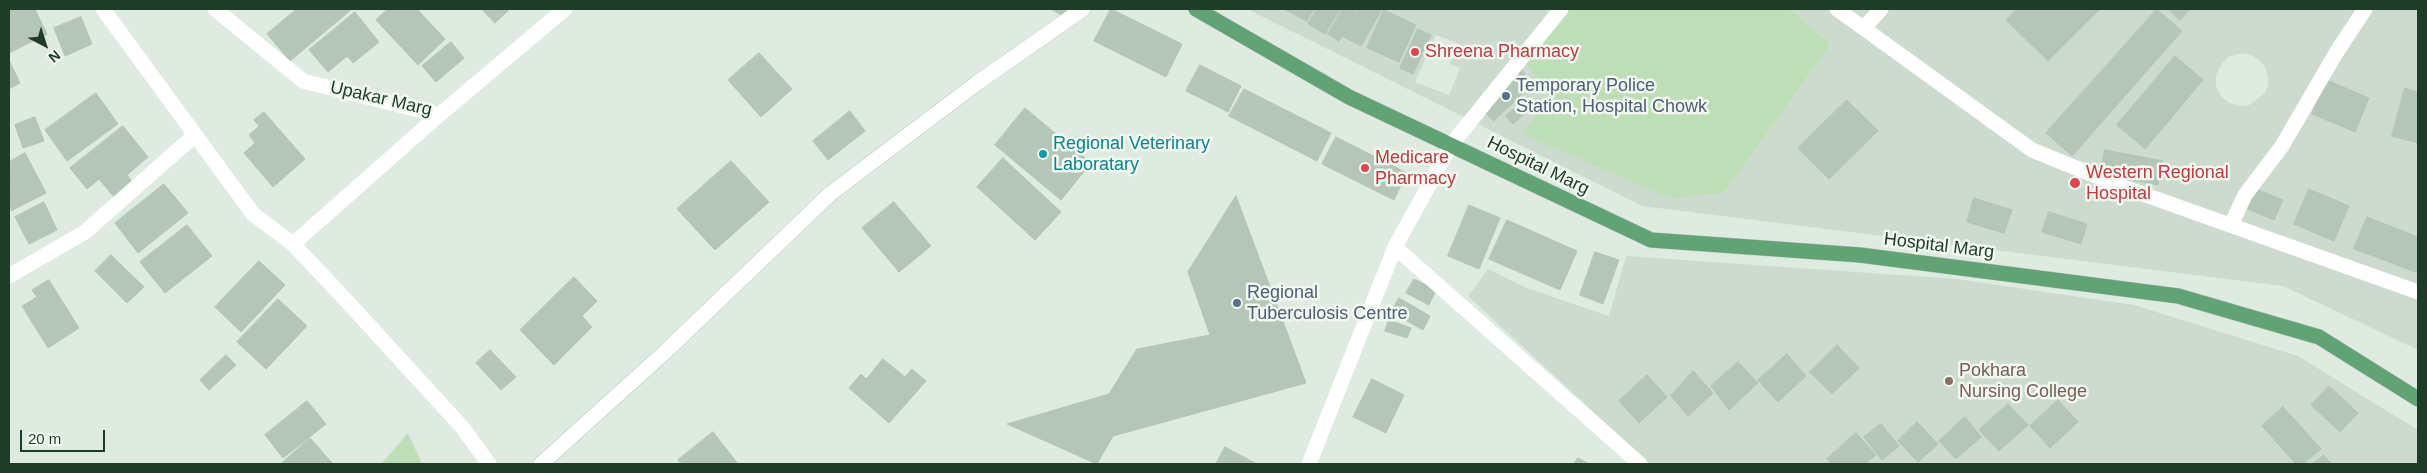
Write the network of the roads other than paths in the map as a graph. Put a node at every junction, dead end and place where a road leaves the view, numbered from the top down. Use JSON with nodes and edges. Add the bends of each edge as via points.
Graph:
{"nodes":[{"id":1,"x":103,"y":9,"type":"edge"},
{"id":2,"x":216,"y":9,"type":"edge"},
{"id":3,"x":565,"y":9,"type":"edge"},
{"id":4,"x":1083,"y":9,"type":"edge"},
{"id":5,"x":1198,"y":9,"type":"edge"},
{"id":6,"x":1561,"y":9,"type":"edge"},
{"id":7,"x":1837,"y":9,"type":"edge"},
{"id":8,"x":1881,"y":9,"type":"edge"},
{"id":9,"x":2365,"y":9,"type":"edge"},
{"id":10,"x":1864,"y":28,"type":"junction"},
{"id":11,"x":439,"y":114,"type":"junction"},
{"id":12,"x":195,"y":135,"type":"junction"},
{"id":13,"x":1451,"y":145,"type":"junction"},
{"id":14,"x":2231,"y":225,"type":"junction"},
{"id":15,"x":293,"y":244,"type":"junction"},
{"id":16,"x":1395,"y":247,"type":"junction"},
{"id":17,"x":9,"y":276,"type":"edge"},
{"id":18,"x":2418,"y":292,"type":"edge"},
{"id":19,"x":2418,"y":398,"type":"edge"},
{"id":20,"x":489,"y":464,"type":"edge"},
{"id":21,"x":541,"y":464,"type":"edge"},
{"id":22,"x":1309,"y":464,"type":"edge"},
{"id":23,"x":1640,"y":464,"type":"edge"}],
"edges":[{"from":1,"to":12,"type":"street"},
{"from":2,"to":11,"type":"street","name":"Upakar Marg","via":[[302,81]]},
{"from":3,"to":11,"type":"street","name":"Upakar Marg"},
{"from":4,"to":21,"type":"street","via":[[977,83],[830,194],[665,352]]},
{"from":5,"to":13,"type":"main road","name":"Hospital Marg","via":[[1349,97]]},
{"from":6,"to":13,"type":"street"},
{"from":7,"to":10,"type":"street"},
{"from":8,"to":10,"type":"street"},
{"from":9,"to":14,"type":"street","via":[[2282,146],[2246,195]]},
{"from":10,"to":14,"type":"street","via":[[2032,150],[2123,187]]},
{"from":11,"to":15,"type":"street"},
{"from":12,"to":15,"type":"street","via":[[253,214]]},
{"from":12,"to":17,"type":"street","via":[[85,232]]},
{"from":13,"to":16,"type":"street"},
{"from":13,"to":19,"type":"main road","name":"Hospital Marg","via":[[1651,240],[1860,255],[2178,296],[2319,337]]},
{"from":14,"to":18,"type":"street"},
{"from":15,"to":20,"type":"street","via":[[462,427]]},
{"from":16,"to":22,"type":"street"},
{"from":16,"to":23,"type":"street"}]}
